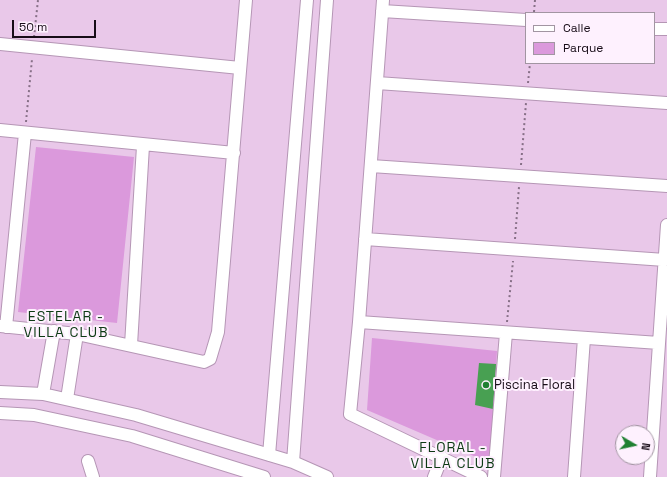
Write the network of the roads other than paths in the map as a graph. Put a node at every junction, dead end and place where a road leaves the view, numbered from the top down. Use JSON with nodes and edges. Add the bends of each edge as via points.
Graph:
{"nodes":[{"id":1,"x":246,"y":0,"type":"edge"},
{"id":2,"x":307,"y":0,"type":"edge"},
{"id":3,"x":327,"y":0,"type":"edge"},
{"id":4,"x":383,"y":5,"type":"edge"},
{"id":5,"x":525,"y":20,"type":"edge"},
{"id":6,"x":655,"y":29,"type":"edge"},
{"id":7,"x":667,"y":30,"type":"edge"},
{"id":8,"x":0,"y":44,"type":"edge"},
{"id":9,"x":240,"y":68,"type":"junction"},
{"id":10,"x":377,"y":83,"type":"junction"},
{"id":11,"x":667,"y":103,"type":"edge"},
{"id":12,"x":0,"y":130,"type":"edge"},
{"id":13,"x":25,"y":133,"type":"junction"},
{"id":14,"x":143,"y":146,"type":"junction"},
{"id":15,"x":234,"y":154,"type":"junction"},
{"id":16,"x":371,"y":166,"type":"junction"},
{"id":17,"x":667,"y":186,"type":"edge"},
{"id":18,"x":667,"y":225,"type":"edge"},
{"id":19,"x":365,"y":239,"type":"junction"},
{"id":20,"x":665,"y":260,"type":"junction"},
{"id":21,"x":359,"y":322,"type":"junction"},
{"id":22,"x":3,"y":327,"type":"edge"},
{"id":23,"x":54,"y":331,"type":"junction"},
{"id":24,"x":506,"y":333,"type":"junction"},
{"id":25,"x":77,"y":334,"type":"junction"},
{"id":26,"x":584,"y":338,"type":"junction"},
{"id":27,"x":659,"y":343,"type":"junction"},
{"id":28,"x":131,"y":345,"type":"junction"},
{"id":29,"x":0,"y":392,"type":"edge"},
{"id":30,"x":43,"y":394,"type":"junction"},
{"id":31,"x":67,"y":399,"type":"junction"},
{"id":32,"x":0,"y":413,"type":"edge"},
{"id":33,"x":269,"y":455,"type":"junction"},
{"id":34,"x":442,"y":458,"type":"junction"},
{"id":35,"x":88,"y":461,"type":"dead end"},
{"id":36,"x":293,"y":462,"type":"junction"},
{"id":37,"x":458,"y":472,"type":"edge"},
{"id":38,"x":93,"y":477,"type":"edge"},
{"id":39,"x":264,"y":477,"type":"edge"},
{"id":40,"x":327,"y":477,"type":"edge"},
{"id":41,"x":434,"y":477,"type":"edge"},
{"id":42,"x":481,"y":477,"type":"edge"},
{"id":43,"x":494,"y":477,"type":"edge"},
{"id":44,"x":574,"y":477,"type":"edge"},
{"id":45,"x":650,"y":477,"type":"edge"}],
"edges":[{"from":1,"to":9,"type":"street"},
{"from":2,"to":33,"type":"street"},
{"from":3,"to":36,"type":"street"},
{"from":4,"to":5,"type":"street"},
{"from":4,"to":10,"type":"street"},
{"from":6,"to":7,"type":"street"},
{"from":8,"to":9,"type":"street"},
{"from":9,"to":15,"type":"street"},
{"from":10,"to":11,"type":"street"},
{"from":10,"to":16,"type":"street"},
{"from":12,"to":13,"type":"street"},
{"from":13,"to":14,"type":"street"},
{"from":13,"to":22,"type":"street"},
{"from":14,"to":15,"type":"street"},
{"from":14,"to":28,"type":"street"},
{"from":15,"to":28,"type":"street","via":[[218,332],[210,359],[204,362]]},
{"from":16,"to":17,"type":"street"},
{"from":16,"to":19,"type":"street"},
{"from":18,"to":20,"type":"street"},
{"from":19,"to":20,"type":"street"},
{"from":19,"to":21,"type":"street"},
{"from":20,"to":27,"type":"street"},
{"from":21,"to":24,"type":"street"},
{"from":21,"to":34,"type":"street","via":[[350,414]]},
{"from":22,"to":23,"type":"street"},
{"from":23,"to":25,"type":"street"},
{"from":23,"to":30,"type":"street"},
{"from":24,"to":26,"type":"street"},
{"from":24,"to":43,"type":"street"},
{"from":25,"to":28,"type":"street"},
{"from":25,"to":31,"type":"street"},
{"from":26,"to":27,"type":"street"},
{"from":26,"to":44,"type":"street"},
{"from":27,"to":45,"type":"street"},
{"from":29,"to":30,"type":"street"},
{"from":30,"to":31,"type":"street"},
{"from":31,"to":33,"type":"street","via":[[136,415]]},
{"from":32,"to":39,"type":"street","via":[[34,415],[132,436]]},
{"from":33,"to":36,"type":"street"},
{"from":34,"to":37,"type":"street"},
{"from":34,"to":41,"type":"street"},
{"from":35,"to":38,"type":"street"},
{"from":36,"to":40,"type":"street"},
{"from":37,"to":42,"type":"street"}]}
